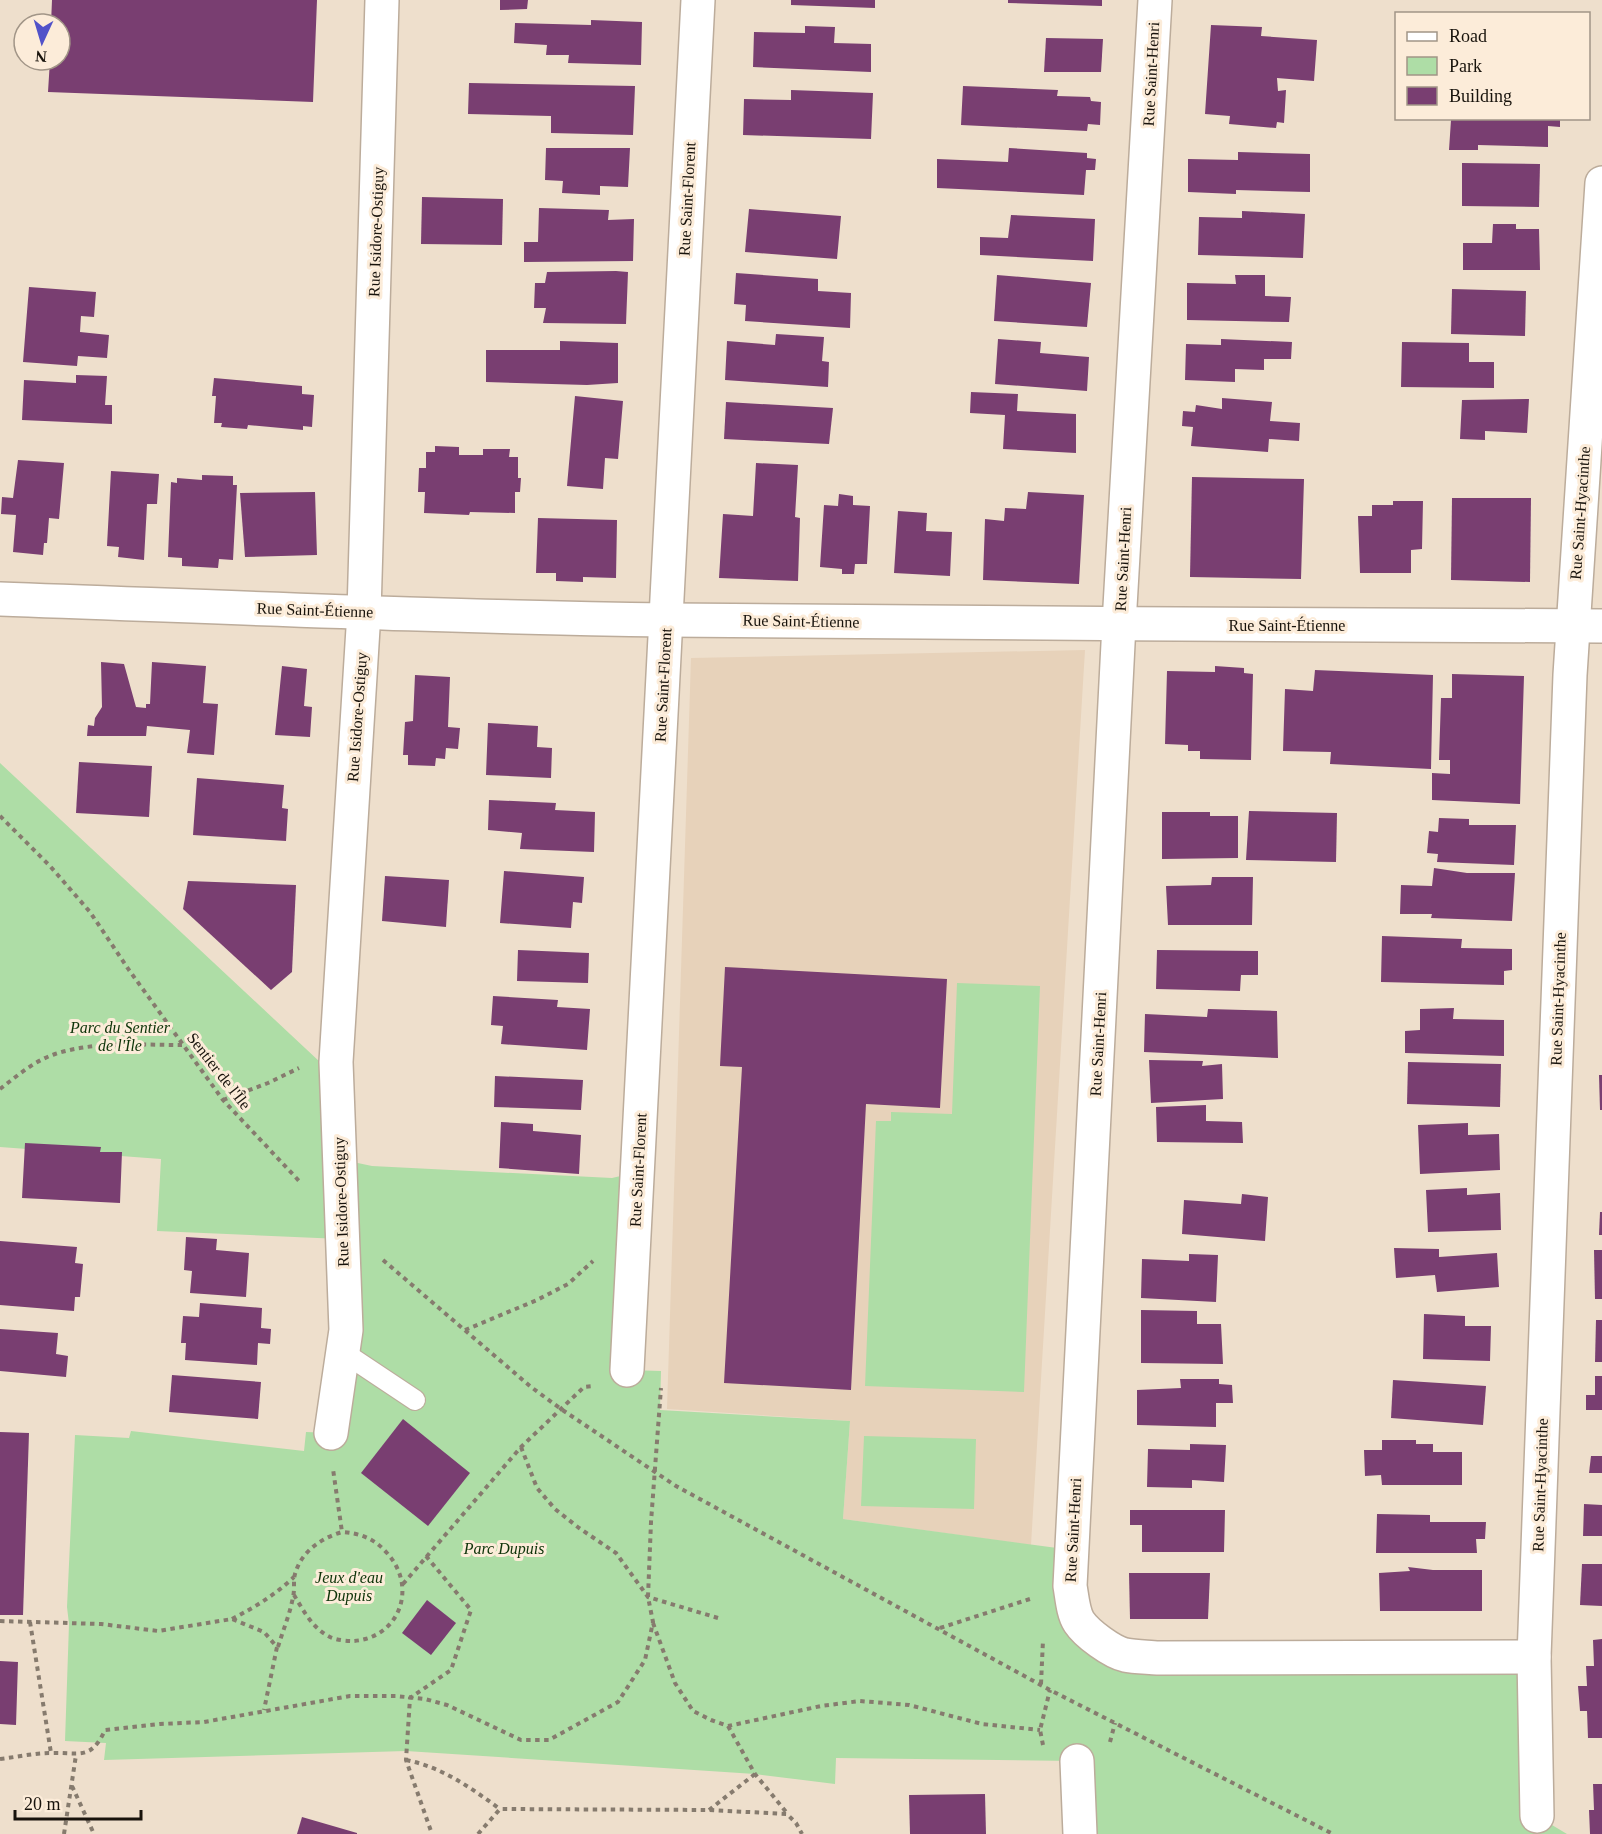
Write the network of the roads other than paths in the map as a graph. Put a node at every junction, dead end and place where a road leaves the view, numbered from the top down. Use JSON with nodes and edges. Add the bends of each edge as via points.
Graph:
{"nodes":[{"id":1,"x":382,"y":0,"type":"edge"},
{"id":2,"x":698,"y":0,"type":"edge"},
{"id":3,"x":1155,"y":0,"type":"edge"},
{"id":4,"x":1602,"y":183,"type":"edge"},
{"id":5,"x":0,"y":599,"type":"edge"},
{"id":6,"x":364,"y":612,"type":"junction"},
{"id":7,"x":666,"y":620,"type":"junction"},
{"id":8,"x":1119,"y":624,"type":"junction"},
{"id":9,"x":1587,"y":626,"type":"edge"},
{"id":10,"x":344,"y":1352,"type":"junction"},
{"id":11,"x":638,"y":1378,"type":"road end"},
{"id":12,"x":416,"y":1400,"type":"dead end"},
{"id":13,"x":331,"y":1433,"type":"road end"},
{"id":14,"x":1534,"y":1658,"type":"junction"},
{"id":15,"x":1077,"y":1761,"type":"dead end"},
{"id":16,"x":1537,"y":1816,"type":"dead end"},
{"id":17,"x":1080,"y":1834,"type":"edge"}],
"edges":[{"from":1,"to":6,"type":"street","name":"Rue Isidore-Ostiguy"},
{"from":2,"to":7,"type":"street","name":"Rue Saint-Florent"},
{"from":3,"to":8,"type":"street","name":"Rue Saint-Henri"},
{"from":4,"to":9,"type":"street","name":"Rue Saint-Hyacinthe"},
{"from":5,"to":6,"type":"street","name":"Rue Saint-Étienne"},
{"from":6,"to":7,"type":"street","name":"Rue Saint-Étienne"},
{"from":6,"to":10,"type":"street","name":"Rue Isidore-Ostiguy","via":[[336,1062]]},
{"from":7,"to":8,"type":"street","name":"Rue Saint-Étienne"},
{"from":7,"to":11,"type":"street","name":"Rue Saint-Florent","via":[[635,1220]]},
{"from":8,"to":9,"type":"street","name":"Rue Saint-Étienne"},
{"from":8,"to":14,"type":"street","name":"Rue Saint-Henri","via":[[1070,1586],[1079,1622],[1099,1641],[1123,1655],[1158,1659]]},
{"from":9,"to":14,"type":"street","name":"Rue Saint-Hyacinthe"},
{"from":10,"to":12,"type":"lane"},
{"from":10,"to":13,"type":"street","name":"Rue Isidore-Ostiguy"},
{"from":14,"to":16,"type":"street","name":"Rue Saint-Hyacinthe"},
{"from":15,"to":17,"type":"street"}]}
